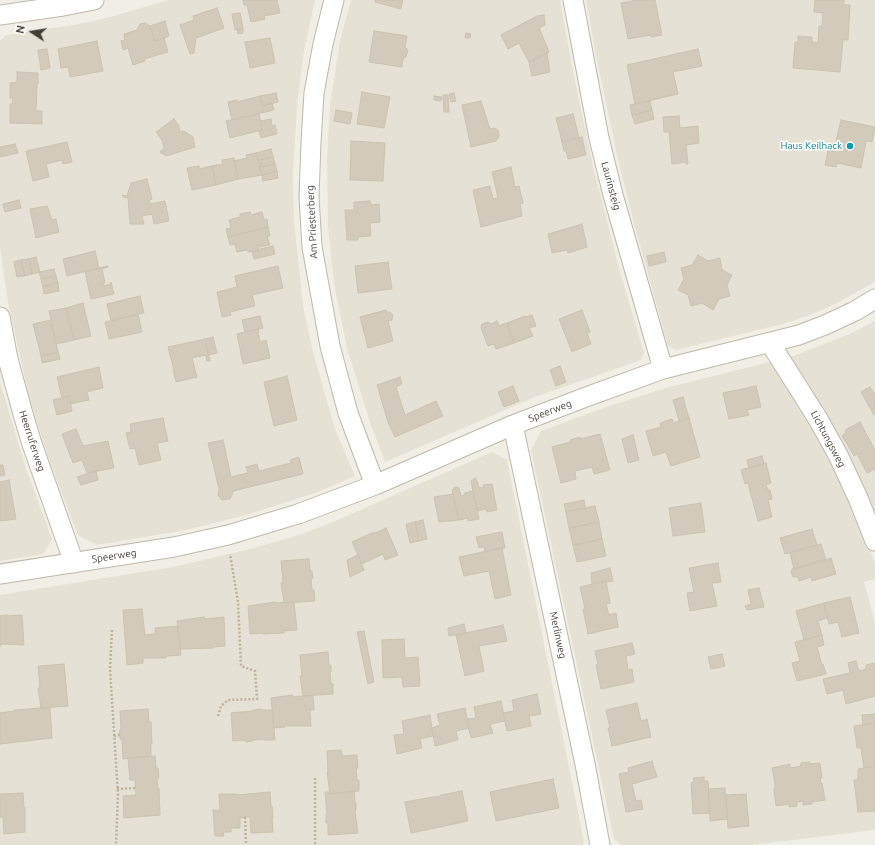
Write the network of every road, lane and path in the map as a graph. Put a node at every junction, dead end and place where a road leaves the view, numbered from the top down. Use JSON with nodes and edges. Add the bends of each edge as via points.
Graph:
{"nodes":[{"id":1,"x":94,"y":0,"type":"edge"},
{"id":2,"x":334,"y":0,"type":"edge"},
{"id":3,"x":573,"y":0,"type":"edge"},
{"id":4,"x":0,"y":15,"type":"edge"},
{"id":5,"x":875,"y":299,"type":"edge"},
{"id":6,"x":0,"y":317,"type":"edge"},
{"id":7,"x":770,"y":343,"type":"junction"},
{"id":8,"x":664,"y":369,"type":"junction"},
{"id":9,"x":513,"y":425,"type":"junction"},
{"id":10,"x":376,"y":484,"type":"junction"},
{"id":11,"x":228,"y":535,"type":"junction"},
{"id":12,"x":875,"y":541,"type":"edge"},
{"id":13,"x":74,"y":562,"type":"junction"},
{"id":14,"x":0,"y":574,"type":"edge"},
{"id":15,"x":112,"y":630,"type":"dead end"},
{"id":16,"x":218,"y":716,"type":"dead end"},
{"id":17,"x":120,"y":735,"type":"dead end"},
{"id":18,"x":114,"y":736,"type":"junction"},
{"id":19,"x":315,"y":778,"type":"dead end"},
{"id":20,"x":136,"y":788,"type":"dead end"},
{"id":21,"x":117,"y":789,"type":"junction"},
{"id":22,"x":245,"y":817,"type":"dead end"},
{"id":23,"x":116,"y":845,"type":"edge"},
{"id":24,"x":246,"y":845,"type":"edge"},
{"id":25,"x":315,"y":845,"type":"edge"},
{"id":26,"x":600,"y":845,"type":"edge"}],
"edges":[{"from":1,"to":4,"type":"street"},
{"from":2,"to":10,"type":"street","name":"Am Priesterberg","via":[[314,93],[310,197],[312,247],[330,346],[348,413]]},
{"from":3,"to":8,"type":"street","name":"Laurinsteig","via":[[599,138],[613,195]]},
{"from":5,"to":7,"type":"street","name":"Speerweg","via":[[825,325]]},
{"from":6,"to":13,"type":"street","name":"Heerruferweg","via":[[8,359],[32,444]]},
{"from":7,"to":8,"type":"street","name":"Speerweg"},
{"from":7,"to":12,"type":"street","name":"Lichtungsweg","via":[[818,418],[838,455]]},
{"from":8,"to":9,"type":"street","name":"Speerweg"},
{"from":9,"to":10,"type":"street","name":"Speerweg"},
{"from":9,"to":26,"type":"street","name":"Merlinweg"},
{"from":10,"to":11,"type":"street","name":"Speerweg","via":[[298,514]]},
{"from":11,"to":13,"type":"street","name":"Speerweg"},
{"from":11,"to":16,"type":"path","via":[[238,602],[241,666],[255,671],[256,699],[228,700],[221,706]]},
{"from":13,"to":14,"type":"street","name":"Speerweg"},
{"from":15,"to":18,"type":"path","via":[[110,669]]},
{"from":17,"to":18,"type":"path"},
{"from":18,"to":21,"type":"path"},
{"from":19,"to":25,"type":"path"},
{"from":20,"to":21,"type":"path"},
{"from":21,"to":23,"type":"path"},
{"from":22,"to":24,"type":"path"}]}
